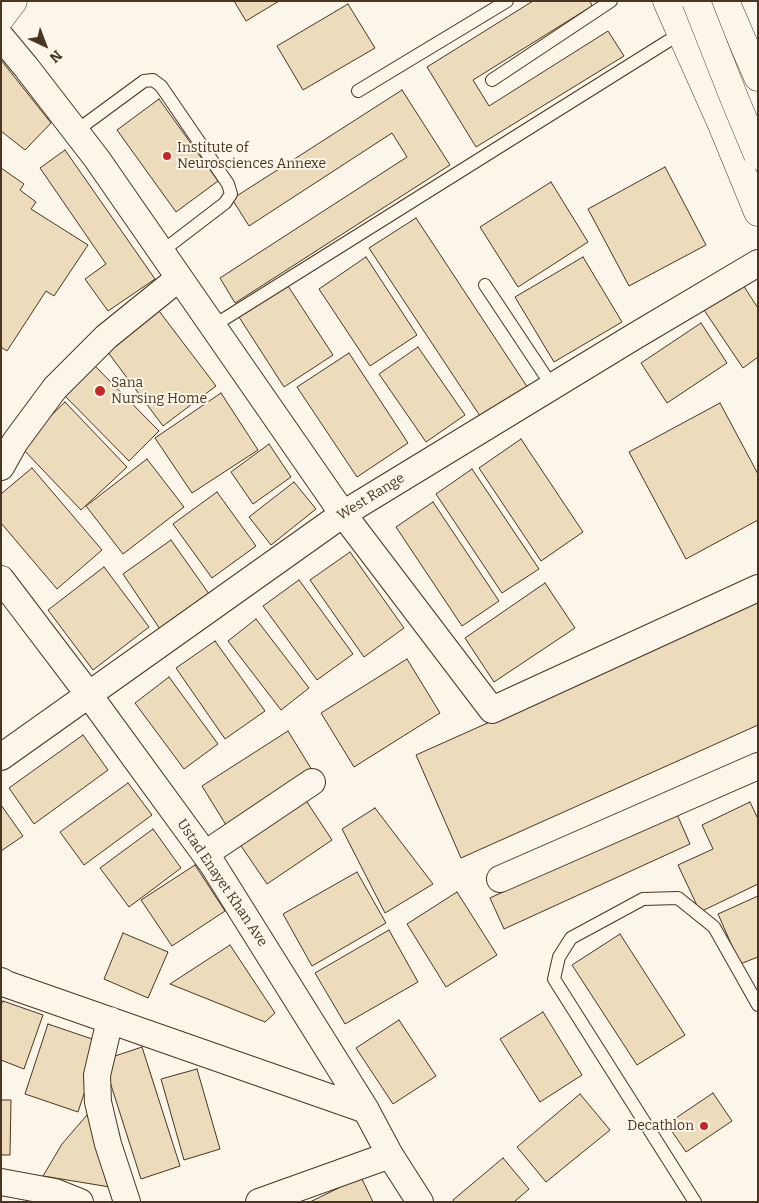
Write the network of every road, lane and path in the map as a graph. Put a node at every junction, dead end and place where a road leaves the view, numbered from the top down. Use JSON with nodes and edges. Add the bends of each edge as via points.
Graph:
{"nodes":[{"id":1,"x":13,"y":1,"type":"edge"},
{"id":2,"x":507,"y":1,"type":"edge"},
{"id":3,"x":610,"y":1,"type":"edge"},
{"id":4,"x":667,"y":1,"type":"edge"},
{"id":5,"x":696,"y":1,"type":"edge"},
{"id":6,"x":725,"y":1,"type":"edge"},
{"id":7,"x":1,"y":17,"type":"edge"},
{"id":8,"x":681,"y":33,"type":"junction"},
{"id":9,"x":1,"y":37,"type":"edge"},
{"id":10,"x":758,"y":77,"type":"edge"},
{"id":11,"x":492,"y":80,"type":"dead end"},
{"id":12,"x":358,"y":91,"type":"dead end"},
{"id":13,"x":76,"y":131,"type":"junction"},
{"id":14,"x":751,"y":155,"type":"edge"},
{"id":15,"x":758,"y":212,"type":"edge"},
{"id":16,"x":162,"y":252,"type":"junction"},
{"id":17,"x":758,"y":263,"type":"edge"},
{"id":18,"x":179,"y":278,"type":"junction"},
{"id":19,"x":485,"y":284,"type":"dead end"},
{"id":20,"x":213,"y":326,"type":"junction"},
{"id":21,"x":552,"y":386,"type":"junction"},
{"id":22,"x":1,"y":467,"type":"edge"},
{"id":23,"x":343,"y":514,"type":"junction"},
{"id":24,"x":1,"y":579,"type":"edge"},
{"id":25,"x":758,"y":588,"type":"edge"},
{"id":26,"x":89,"y":695,"type":"junction"},
{"id":27,"x":1,"y":757,"type":"edge"},
{"id":28,"x":758,"y":766,"type":"edge"},
{"id":29,"x":312,"y":782,"type":"dead end"},
{"id":30,"x":205,"y":854,"type":"junction"},
{"id":31,"x":500,"y":879,"type":"dead end"},
{"id":32,"x":1,"y":981,"type":"edge"},
{"id":33,"x":758,"y":1005,"type":"edge"},
{"id":34,"x":110,"y":1020,"type":"junction"},
{"id":35,"x":366,"y":1110,"type":"junction"},
{"id":36,"x":390,"y":1155,"type":"junction"},
{"id":37,"x":1,"y":1182,"type":"edge"},
{"id":38,"x":80,"y":1202,"type":"edge"},
{"id":39,"x":127,"y":1202,"type":"edge"},
{"id":40,"x":259,"y":1202,"type":"edge"},
{"id":41,"x":420,"y":1202,"type":"edge"},
{"id":42,"x":696,"y":1202,"type":"edge"}],
"edges":[{"from":1,"to":7,"type":"main road"},
{"from":2,"to":12,"type":"lane"},
{"from":3,"to":11,"type":"lane"},
{"from":4,"to":8,"type":"main road"},
{"from":5,"to":14,"type":"main road","bridge":true},
{"from":6,"to":10,"type":"main road"},
{"from":8,"to":14,"type":"main road"},
{"from":8,"to":20,"type":"lane"},
{"from":9,"to":13,"type":"street"},
{"from":13,"to":16,"type":"street"},
{"from":13,"to":16,"type":"lane","via":[[144,81],[153,80],[161,86],[228,184],[231,194],[225,203]]},
{"from":14,"to":15,"type":"main road"},
{"from":16,"to":18,"type":"street"},
{"from":17,"to":21,"type":"street","name":"West Range"},
{"from":18,"to":20,"type":"street"},
{"from":18,"to":22,"type":"street","via":[[106,337],[54,388]]},
{"from":19,"to":21,"type":"lane"},
{"from":20,"to":23,"type":"street"},
{"from":21,"to":23,"type":"street","name":"West Range"},
{"from":23,"to":25,"type":"street","via":[[492,710]]},
{"from":23,"to":26,"type":"street","name":"West Range"},
{"from":24,"to":26,"type":"street","name":"Ustad Enayet Khan Ave"},
{"from":26,"to":27,"type":"street","name":"West Range"},
{"from":26,"to":30,"type":"street","name":"Ustad Enayet Khan Ave"},
{"from":28,"to":31,"type":"street"},
{"from":29,"to":30,"type":"street"},
{"from":30,"to":35,"type":"street","name":"Ustad Enayet Khan Ave"},
{"from":32,"to":34,"type":"street"},
{"from":33,"to":42,"type":"lane","via":[[714,927],[678,898],[644,899],[571,938],[559,957],[554,979]]},
{"from":34,"to":35,"type":"street"},
{"from":34,"to":39,"type":"street","via":[[97,1075],[98,1102]]},
{"from":35,"to":36,"type":"street","name":"Ustad Enayet Khan Ave"},
{"from":36,"to":40,"type":"street"},
{"from":36,"to":41,"type":"street","name":"Ustad Enayet Khan Ave"},
{"from":37,"to":38,"type":"street","via":[[55,1192]]}]}
